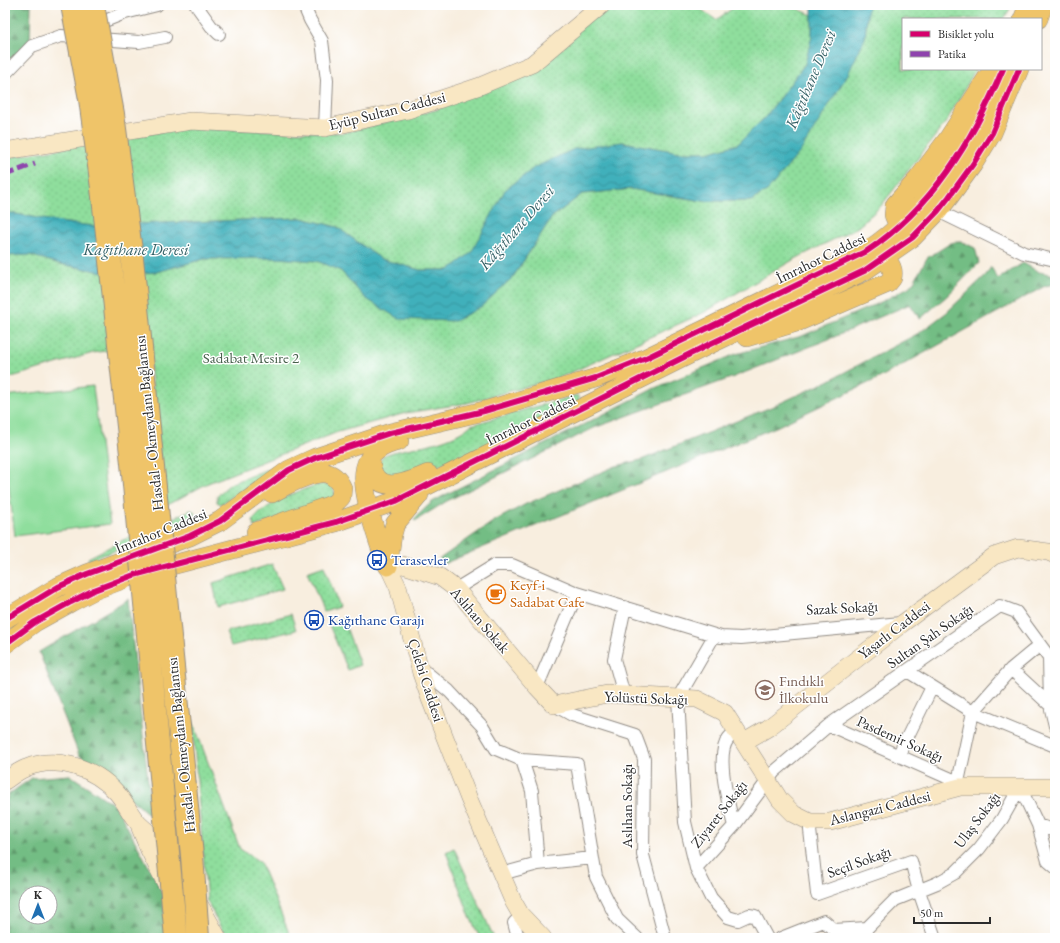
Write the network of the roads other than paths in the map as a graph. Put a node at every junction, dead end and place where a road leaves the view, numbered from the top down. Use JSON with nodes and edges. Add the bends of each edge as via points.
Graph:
{"nodes":[{"id":1,"x":72,"y":5,"type":"edge"},
{"id":2,"x":93,"y":5,"type":"edge"},
{"id":3,"x":157,"y":5,"type":"edge"},
{"id":4,"x":196,"y":5,"type":"edge"},
{"id":5,"x":602,"y":5,"type":"edge"},
{"id":6,"x":1029,"y":5,"type":"edge"},
{"id":7,"x":1043,"y":5,"type":"edge"},
{"id":8,"x":304,"y":6,"type":"edge"},
{"id":9,"x":1023,"y":18,"type":"edge"},
{"id":10,"x":1038,"y":18,"type":"edge"},
{"id":11,"x":219,"y":34,"type":"dead end"},
{"id":12,"x":61,"y":36,"type":"junction"},
{"id":13,"x":165,"y":37,"type":"dead end"},
{"id":14,"x":992,"y":70,"type":"edge"},
{"id":15,"x":1003,"y":70,"type":"edge"},
{"id":16,"x":1019,"y":70,"type":"edge"},
{"id":17,"x":5,"y":74,"type":"edge"},
{"id":18,"x":325,"y":128,"type":"junction"},
{"id":19,"x":5,"y":151,"type":"edge"},
{"id":20,"x":938,"y":211,"type":"junction"},
{"id":21,"x":909,"y":229,"type":"junction"},
{"id":22,"x":867,"y":251,"type":"junction"},
{"id":23,"x":885,"y":258,"type":"junction"},
{"id":24,"x":1055,"y":260,"type":"edge"},
{"id":25,"x":440,"y":422,"type":"junction"},
{"id":26,"x":488,"y":455,"type":"junction"},
{"id":27,"x":370,"y":457,"type":"junction"},
{"id":28,"x":426,"y":487,"type":"junction"},
{"id":29,"x":370,"y":511,"type":"junction"},
{"id":30,"x":220,"y":521,"type":"junction"},
{"id":31,"x":208,"y":555,"type":"junction"},
{"id":32,"x":1055,"y":555,"type":"edge"},
{"id":33,"x":388,"y":566,"type":"junction"},
{"id":34,"x":456,"y":589,"type":"junction"},
{"id":35,"x":577,"y":593,"type":"junction"},
{"id":36,"x":625,"y":607,"type":"junction"},
{"id":37,"x":9,"y":615,"type":"edge"},
{"id":38,"x":35,"y":622,"type":"junction"},
{"id":39,"x":903,"y":623,"type":"junction"},
{"id":40,"x":5,"y":636,"type":"edge"},
{"id":41,"x":714,"y":636,"type":"junction"},
{"id":42,"x":5,"y":644,"type":"edge"},
{"id":43,"x":1040,"y":646,"type":"junction"},
{"id":44,"x":1052,"y":657,"type":"edge"},
{"id":45,"x":1011,"y":669,"type":"junction"},
{"id":46,"x":907,"y":671,"type":"junction"},
{"id":47,"x":419,"y":674,"type":"junction"},
{"id":48,"x":537,"y":687,"type":"junction"},
{"id":49,"x":932,"y":687,"type":"junction"},
{"id":50,"x":624,"y":695,"type":"junction"},
{"id":51,"x":678,"y":698,"type":"junction"},
{"id":52,"x":554,"y":705,"type":"junction"},
{"id":53,"x":1050,"y":705,"type":"junction"},
{"id":54,"x":973,"y":712,"type":"junction"},
{"id":55,"x":829,"y":725,"type":"junction"},
{"id":56,"x":1055,"y":726,"type":"edge"},
{"id":57,"x":741,"y":737,"type":"junction"},
{"id":58,"x":1055,"y":746,"type":"edge"},
{"id":59,"x":898,"y":756,"type":"junction"},
{"id":60,"x":522,"y":760,"type":"junction"},
{"id":61,"x":767,"y":779,"type":"junction"},
{"id":62,"x":5,"y":781,"type":"edge"},
{"id":63,"x":959,"y":785,"type":"junction"},
{"id":64,"x":1020,"y":787,"type":"junction"},
{"id":65,"x":1055,"y":787,"type":"edge"},
{"id":66,"x":138,"y":822,"type":"junction"},
{"id":67,"x":810,"y":822,"type":"junction"},
{"id":68,"x":1038,"y":825,"type":"junction"},
{"id":69,"x":734,"y":826,"type":"junction"},
{"id":70,"x":1055,"y":831,"type":"edge"},
{"id":71,"x":592,"y":858,"type":"junction"},
{"id":72,"x":538,"y":864,"type":"junction"},
{"id":73,"x":1055,"y":867,"type":"edge"},
{"id":74,"x":696,"y":868,"type":"junction"},
{"id":75,"x":498,"y":875,"type":"junction"},
{"id":76,"x":919,"y":891,"type":"junction"},
{"id":77,"x":519,"y":917,"type":"junction"},
{"id":78,"x":866,"y":933,"type":"edge"},
{"id":79,"x":176,"y":938,"type":"edge"},
{"id":80,"x":193,"y":938,"type":"edge"},
{"id":81,"x":198,"y":938,"type":"edge"},
{"id":82,"x":218,"y":938,"type":"edge"},
{"id":83,"x":518,"y":938,"type":"edge"},
{"id":84,"x":535,"y":938,"type":"edge"},
{"id":85,"x":543,"y":938,"type":"edge"},
{"id":86,"x":637,"y":938,"type":"edge"},
{"id":87,"x":665,"y":938,"type":"edge"},
{"id":88,"x":767,"y":938,"type":"edge"},
{"id":89,"x":781,"y":938,"type":"edge"},
{"id":90,"x":935,"y":938,"type":"edge"}],
"edges":[{"from":1,"to":79,"type":"highway","name":"Hasdal - Okmeydanı Bağlantısı","bridge":true,"via":[[90,99],[102,188],[132,463]]},
{"from":2,"to":81,"type":"highway","name":"Hasdal - Okmeydanı Bağlantısı","bridge":true,"via":[[113,114],[132,258]]},
{"from":3,"to":12,"type":"street","via":[[125,13]]},
{"from":4,"to":11,"type":"street"},
{"from":5,"to":18,"type":"main road","name":"Eyüp Sultan Caddesi","via":[[532,64],[480,86],[408,110]]},
{"from":6,"to":9,"type":"main road"},
{"from":7,"to":10,"type":"main road"},
{"from":8,"to":18,"type":"street","via":[[322,41],[327,80]]},
{"from":12,"to":13,"type":"street","via":[[139,42]]},
{"from":12,"to":17,"type":"street","via":[[32,46]]},
{"from":14,"to":21,"type":"main road","via":[[948,139],[896,205],[896,220]]},
{"from":15,"to":21,"type":"main road","name":"İmrahor Caddesi","via":[[985,111],[964,148],[925,200]]},
{"from":16,"to":20,"type":"main road","name":"İmrahor Caddesi","via":[[992,133],[973,164]]},
{"from":18,"to":19,"type":"main road","name":"Eyüp Sultan Caddesi","via":[[191,121]]},
{"from":20,"to":21,"type":"main road","name":"İmrahor Caddesi"},
{"from":20,"to":24,"type":"street","via":[[1024,253]]},
{"from":21,"to":22,"type":"main road","name":"İmrahor Caddesi"},
{"from":21,"to":23,"type":"main road","name":"İmrahor Caddesi"},
{"from":22,"to":23,"type":"main road"},
{"from":22,"to":25,"type":"main road","name":"İmrahor Caddesi","via":[[623,368]]},
{"from":23,"to":26,"type":"main road","name":"İmrahor Caddesi","via":[[864,271],[708,345]]},
{"from":25,"to":27,"type":"main road","via":[[430,430],[383,446]]},
{"from":25,"to":30,"type":"main road","name":"İmrahor Caddesi","via":[[349,445],[301,464],[288,470]]},
{"from":26,"to":27,"type":"main road","via":[[452,465],[411,481],[390,485],[379,482],[374,477]]},
{"from":26,"to":28,"type":"main road","name":"İmrahor Caddesi"},
{"from":27,"to":29,"type":"main road","via":[[364,476]]},
{"from":28,"to":29,"type":"main road","name":"İmrahor Caddesi"},
{"from":28,"to":33,"type":"main road","via":[[395,524]]},
{"from":29,"to":31,"type":"main road","name":"İmrahor Caddesi"},
{"from":29,"to":33,"type":"main road","via":[[377,539]]},
{"from":30,"to":31,"type":"main road","via":[[285,486],[318,474],[326,473],[333,476],[342,488],[341,497],[334,504],[250,534]]},
{"from":30,"to":37,"type":"main road","name":"İmrahor Caddesi","via":[[176,541],[87,574]]},
{"from":31,"to":38,"type":"main road","name":"İmrahor Caddesi","via":[[134,575],[94,590]]},
{"from":32,"to":39,"type":"main road","name":"Yaşarlı Caddesi","via":[[1018,548],[994,556]]},
{"from":33,"to":34,"type":"main road","name":"Aslıhan Sokak","via":[[403,565],[440,577]]},
{"from":33,"to":47,"type":"main road","name":"Çelebi Caddesi","via":[[391,585]]},
{"from":34,"to":35,"type":"street","name":"Sazak Sokağı","via":[[495,565],[512,565]]},
{"from":34,"to":48,"type":"main road","name":"Aslıhan Sokak"},
{"from":35,"to":36,"type":"street","name":"Sazak Sokağı"},
{"from":35,"to":48,"type":"street"},
{"from":36,"to":41,"type":"street","name":"Sazak Sokağı"},
{"from":36,"to":50,"type":"street","via":[[614,659]]},
{"from":38,"to":40,"type":"main road"},
{"from":38,"to":42,"type":"main road","name":"İmrahor Caddesi"},
{"from":39,"to":41,"type":"street","name":"Sazak Sokağı","via":[[740,638]]},
{"from":39,"to":57,"type":"main road","name":"Yaşarlı Caddesi","via":[[768,728]]},
{"from":41,"to":51,"type":"street"},
{"from":43,"to":44,"type":"street","name":"Sultan Şah Sokağı"},
{"from":43,"to":45,"type":"street"},
{"from":43,"to":46,"type":"street","name":"Sultan Şah Sokağı","via":[[1016,612],[1000,606]]},
{"from":44,"to":53,"type":"street","name":"Sultan Şah Sokağı"},
{"from":45,"to":53,"type":"street"},
{"from":45,"to":54,"type":"street"},
{"from":46,"to":49,"type":"street"},
{"from":46,"to":55,"type":"street","name":"Sultan Şah Sokağı"},
{"from":47,"to":60,"type":"street","via":[[427,673],[449,691],[482,726],[496,749]]},
{"from":47,"to":75,"type":"main road","name":"Çelebi Caddesi","via":[[447,765]]},
{"from":48,"to":52,"type":"main road","name":"Aslıhan Sokak"},
{"from":49,"to":54,"type":"street"},
{"from":49,"to":59,"type":"street"},
{"from":50,"to":51,"type":"main road","name":"Yolüstü Sokağı"},
{"from":50,"to":52,"type":"main road","name":"Yolüstü Sokağı","via":[[607,694]]},
{"from":51,"to":57,"type":"main road","name":"Yolüstü Sokağı","via":[[697,699],[725,713]]},
{"from":51,"to":74,"type":"street","via":[[685,822]]},
{"from":52,"to":87,"type":"street","name":"Aslıhan Sokağı","via":[[572,715],[635,735],[644,759],[643,856]]},
{"from":53,"to":56,"type":"street","name":"Sultan Şah Sokağı"},
{"from":54,"to":58,"type":"street"},
{"from":54,"to":63,"type":"street"},
{"from":55,"to":59,"type":"street","name":"Pasdemir Sokağı"},
{"from":55,"to":61,"type":"street","name":"Sultan Şah Sokağı"},
{"from":57,"to":61,"type":"main road","name":"Aslangazi Caddesi"},
{"from":57,"to":69,"type":"street","via":[[727,739],[723,748],[724,786]]},
{"from":59,"to":63,"type":"street","name":"Pasdemir Sokağı"},
{"from":60,"to":71,"type":"street","via":[[577,764]]},
{"from":60,"to":72,"type":"street","via":[[532,791]]},
{"from":61,"to":67,"type":"main road","name":"Aslangazi Caddesi","via":[[780,800],[794,814]]},
{"from":61,"to":69,"type":"street","name":"Ziyaret Sokağı"},
{"from":62,"to":66,"type":"main road","via":[[26,768],[45,763],[75,766],[94,773],[107,783]]},
{"from":63,"to":64,"type":"main road","name":"Aslangazi Caddesi"},
{"from":63,"to":67,"type":"main road","name":"Aslangazi Caddesi","via":[[830,822]]},
{"from":64,"to":65,"type":"main road","name":"Aslangazi Caddesi"},
{"from":64,"to":68,"type":"street"},
{"from":64,"to":76,"type":"street","name":"Ulaş Sokağı","via":[[1002,819],[979,849],[954,873]]},
{"from":66,"to":80,"type":"main road","via":[[149,850]]},
{"from":66,"to":82,"type":"main road","via":[[155,838],[177,868]]},
{"from":67,"to":76,"type":"street","name":"Seçil Sokağı","via":[[818,894],[911,861]]},
{"from":68,"to":70,"type":"street"},
{"from":68,"to":73,"type":"street","via":[[1048,861]]},
{"from":69,"to":74,"type":"street","name":"Ziyaret Sokağı"},
{"from":71,"to":72,"type":"street"},
{"from":71,"to":86,"type":"street","via":[[596,877],[616,919]]},
{"from":72,"to":75,"type":"street"},
{"from":74,"to":88,"type":"street","via":[[711,898],[728,917],[738,920],[749,915],[755,916]]},
{"from":75,"to":77,"type":"main road","name":"Çelebi Caddesi"},
{"from":76,"to":78,"type":"street","name":"Ulaş Sokağı","via":[[895,900]]},
{"from":76,"to":90,"type":"street"},
{"from":77,"to":83,"type":"street","via":[[514,923]]},
{"from":77,"to":84,"type":"main road","name":"Çelebi Caddesi"},
{"from":77,"to":85,"type":"main road","name":"Çelebi Caddesi"},
{"from":78,"to":89,"type":"street","via":[[834,930],[824,921]]}]}
